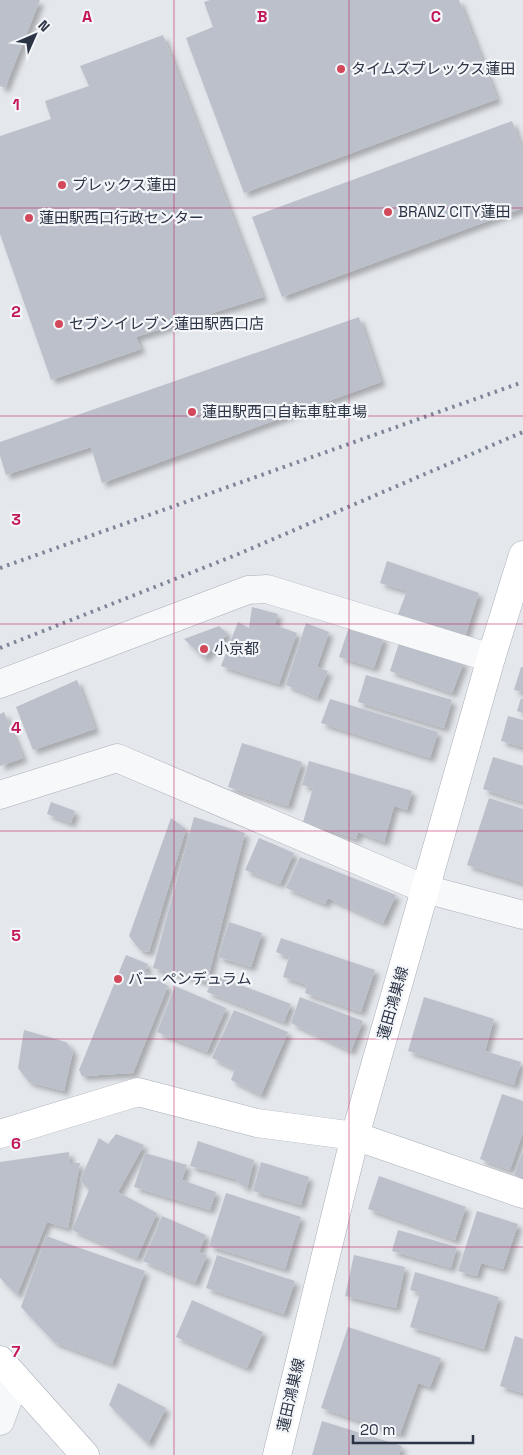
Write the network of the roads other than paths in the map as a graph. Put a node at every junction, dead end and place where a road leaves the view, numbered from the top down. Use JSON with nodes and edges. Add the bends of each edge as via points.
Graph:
{"nodes":[{"id":1,"x":523,"y":555,"type":"edge"},
{"id":2,"x":491,"y":658,"type":"junction"},
{"id":3,"x":0,"y":684,"type":"edge"},
{"id":4,"x":0,"y":795,"type":"edge"},
{"id":5,"x":426,"y":890,"type":"junction"},
{"id":6,"x":523,"y":915,"type":"edge"},
{"id":7,"x":0,"y":1134,"type":"edge"},
{"id":8,"x":354,"y":1136,"type":"junction"},
{"id":9,"x":523,"y":1194,"type":"edge"},
{"id":10,"x":8,"y":1369,"type":"edge"},
{"id":11,"x":0,"y":1420,"type":"edge"},
{"id":12,"x":84,"y":1455,"type":"edge"},
{"id":13,"x":277,"y":1455,"type":"edge"}],
"edges":[{"from":1,"to":2,"type":"main road","name":"蓮田鴻巣線"},
{"from":2,"to":3,"type":"street","via":[[267,589],[248,590]]},
{"from":2,"to":5,"type":"main road","name":"蓮田鴻巣線"},
{"from":4,"to":5,"type":"street","via":[[117,758]]},
{"from":5,"to":6,"type":"street"},
{"from":5,"to":8,"type":"main road","name":"蓮田鴻巣線"},
{"from":7,"to":8,"type":"main road","via":[[138,1092],[257,1123]]},
{"from":8,"to":9,"type":"main road"},
{"from":8,"to":13,"type":"main road","name":"蓮田鴻巣線"},
{"from":10,"to":11,"type":"street"},
{"from":10,"to":12,"type":"main road"}]}
